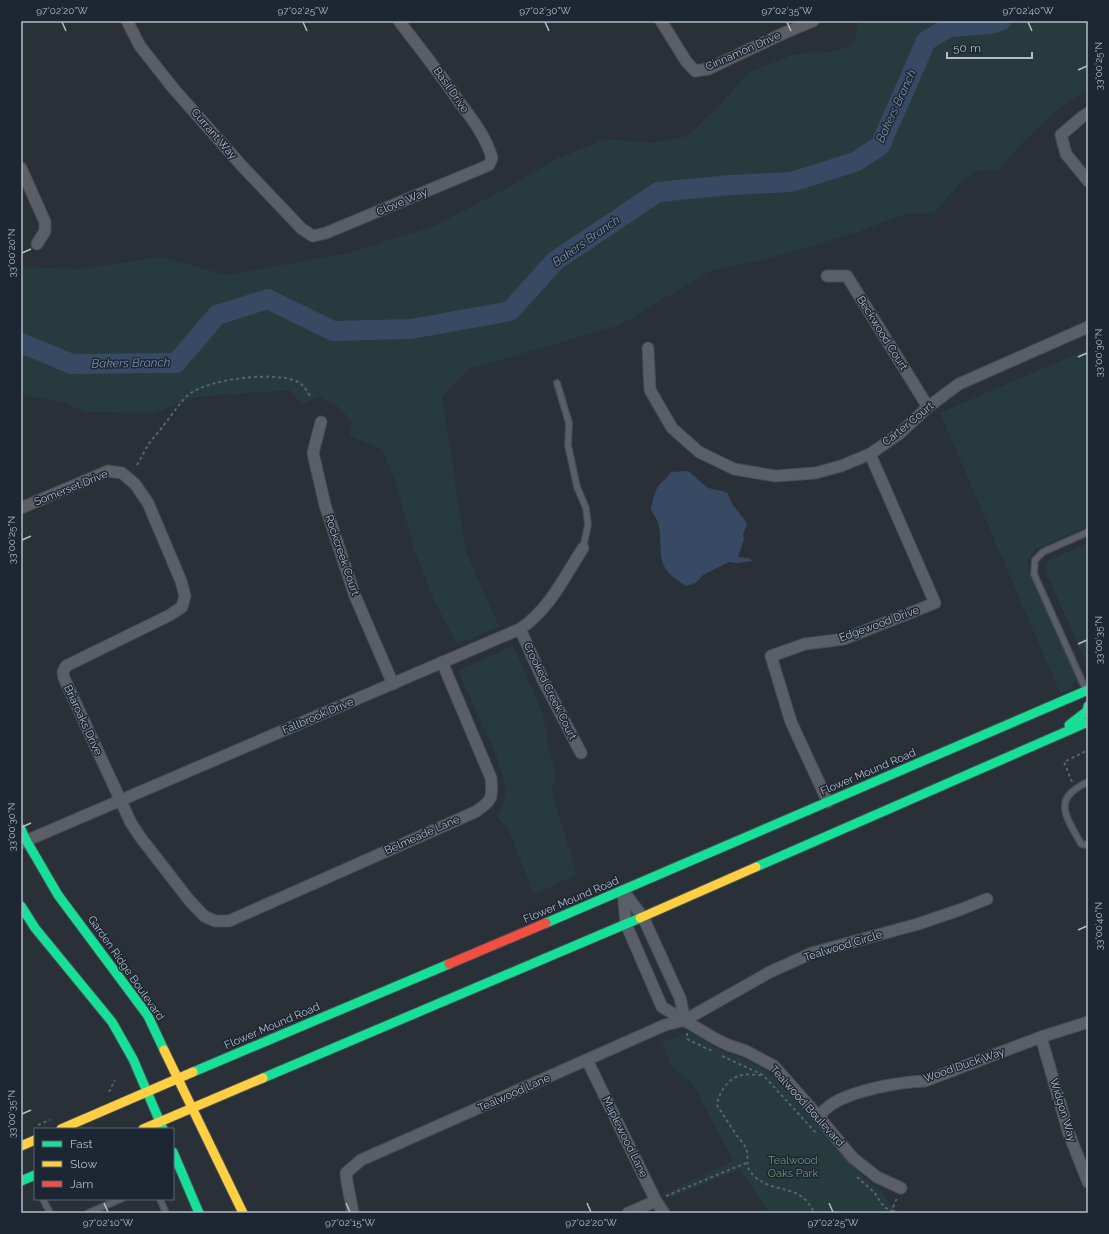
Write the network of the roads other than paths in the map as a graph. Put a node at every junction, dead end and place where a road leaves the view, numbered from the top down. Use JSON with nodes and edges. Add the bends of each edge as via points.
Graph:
{"nodes":[{"id":1,"x":127,"y":21,"type":"edge"},
{"id":2,"x":399,"y":21,"type":"edge"},
{"id":3,"x":661,"y":21,"type":"edge"},
{"id":4,"x":813,"y":21,"type":"edge"},
{"id":5,"x":1088,"y":113,"type":"edge"},
{"id":6,"x":489,"y":165,"type":"joint"},
{"id":7,"x":21,"y":168,"type":"edge"},
{"id":8,"x":1088,"y":180,"type":"edge"},
{"id":9,"x":313,"y":236,"type":"joint"},
{"id":10,"x":37,"y":244,"type":"dead end"},
{"id":11,"x":827,"y":276,"type":"dead end"},
{"id":12,"x":1088,"y":327,"type":"edge"},
{"id":13,"x":648,"y":348,"type":"dead end"},
{"id":14,"x":557,"y":383,"type":"dead end"},
{"id":15,"x":928,"y":407,"type":"junction"},
{"id":16,"x":321,"y":422,"type":"dead end"},
{"id":17,"x":870,"y":454,"type":"junction"},
{"id":18,"x":122,"y":473,"type":"joint"},
{"id":19,"x":21,"y":508,"type":"edge"},
{"id":20,"x":1088,"y":532,"type":"edge"},
{"id":21,"x":583,"y":548,"type":"joint"},
{"id":22,"x":520,"y":629,"type":"junction"},
{"id":23,"x":442,"y":662,"type":"junction"},
{"id":24,"x":393,"y":684,"type":"junction"},
{"id":25,"x":1087,"y":693,"type":"edge"},
{"id":26,"x":1088,"y":706,"type":"edge"},
{"id":27,"x":1088,"y":722,"type":"edge"},
{"id":28,"x":1057,"y":734,"type":"junction"},
{"id":29,"x":581,"y":753,"type":"dead end"},
{"id":30,"x":1088,"y":782,"type":"edge"},
{"id":31,"x":121,"y":801,"type":"junction"},
{"id":32,"x":828,"y":802,"type":"junction"},
{"id":33,"x":21,"y":829,"type":"edge"},
{"id":34,"x":23,"y":842,"type":"edge"},
{"id":35,"x":1088,"y":845,"type":"edge"},
{"id":36,"x":623,"y":891,"type":"junction"},
{"id":37,"x":987,"y":899,"type":"dead end"},
{"id":38,"x":21,"y":906,"type":"edge"},
{"id":39,"x":643,"y":917,"type":"junction"},
{"id":40,"x":215,"y":920,"type":"joint"},
{"id":41,"x":626,"y":924,"type":"junction"},
{"id":42,"x":685,"y":1020,"type":"junction"},
{"id":43,"x":1088,"y":1022,"type":"edge"},
{"id":44,"x":1041,"y":1037,"type":"junction"},
{"id":45,"x":587,"y":1060,"type":"junction"},
{"id":46,"x":178,"y":1078,"type":"junction"},
{"id":47,"x":147,"y":1092,"type":"junction"},
{"id":48,"x":192,"y":1108,"type":"junction"},
{"id":49,"x":818,"y":1116,"type":"junction"},
{"id":50,"x":161,"y":1125,"type":"edge"},
{"id":51,"x":63,"y":1128,"type":"edge"},
{"id":52,"x":148,"y":1128,"type":"edge"},
{"id":53,"x":34,"y":1140,"type":"edge"},
{"id":54,"x":21,"y":1146,"type":"edge"},
{"id":55,"x":174,"y":1154,"type":"edge"},
{"id":56,"x":34,"y":1179,"type":"edge"},
{"id":57,"x":21,"y":1181,"type":"edge"},
{"id":58,"x":1088,"y":1182,"type":"edge"},
{"id":59,"x":901,"y":1188,"type":"road end"},
{"id":60,"x":44,"y":1200,"type":"edge"},
{"id":61,"x":119,"y":1200,"type":"edge"},
{"id":62,"x":160,"y":1200,"type":"edge"},
{"id":63,"x":656,"y":1201,"type":"junction"},
{"id":64,"x":50,"y":1213,"type":"edge"},
{"id":65,"x":88,"y":1213,"type":"edge"},
{"id":66,"x":166,"y":1213,"type":"edge"},
{"id":67,"x":199,"y":1213,"type":"edge"},
{"id":68,"x":243,"y":1213,"type":"edge"},
{"id":69,"x":353,"y":1213,"type":"edge"},
{"id":70,"x":628,"y":1213,"type":"edge"},
{"id":71,"x":664,"y":1213,"type":"edge"}],
"edges":[{"from":1,"to":9,"type":"street","name":"Currant Way","via":[[140,46],[173,88],[242,166],[302,229]]},
{"from":2,"to":6,"type":"street","name":"Basil Drive","via":[[432,62],[479,130],[489,147],[492,158]]},
{"from":3,"to":4,"type":"street","name":"Cinnamon Drive","via":[[695,71],[708,69]]},
{"from":5,"to":8,"type":"street","via":[[1061,135],[1066,154]]},
{"from":6,"to":9,"type":"street","name":"Clove Way","via":[[326,234]]},
{"from":7,"to":10,"type":"street","via":[[45,222],[45,231]]},
{"from":11,"to":15,"type":"street","name":"Beckwood Court","via":[[847,276]]},
{"from":12,"to":15,"type":"street","name":"Carter Court","via":[[959,384]]},
{"from":13,"to":17,"type":"street","name":"Carter Court","via":[[650,390],[672,428],[699,452],[734,469],[775,476],[815,473]]},
{"from":14,"to":21,"type":"lane","via":[[569,423],[568,445],[577,487],[586,508],[588,525]]},
{"from":15,"to":17,"type":"street","name":"Carter Court","via":[[899,434]]},
{"from":16,"to":24,"type":"street","name":"Rockcreek Court","via":[[313,453],[323,497],[355,596]]},
{"from":17,"to":32,"type":"street","name":"Edgewood Drive","via":[[935,603],[844,639],[805,644],[770,656],[791,722]]},
{"from":18,"to":19,"type":"street","name":"Somerset Drive","via":[[108,471]]},
{"from":18,"to":31,"type":"street","name":"Briaroaks Drive","via":[[135,484],[148,503],[185,596],[182,607],[170,615],[66,666],[63,672]]},
{"from":20,"to":25,"type":"lane","via":[[1042,552],[1035,560],[1034,574]]},
{"from":21,"to":22,"type":"street","name":"Fallbrook Drive","via":[[550,601]]},
{"from":22,"to":23,"type":"street","name":"Fallbrook Drive"},
{"from":22,"to":29,"type":"street","name":"Crooked Creek Court"},
{"from":23,"to":24,"type":"street","name":"Fallbrook Drive"},
{"from":23,"to":40,"type":"street","name":"Belmeade Lane","via":[[491,778],[493,793],[488,804],[229,921]]},
{"from":24,"to":31,"type":"street","name":"Fallbrook Drive"},
{"from":25,"to":32,"type":"main road","name":"Flower Mound Road"},
{"from":26,"to":28,"type":"main road","via":[[1087,711]]},
{"from":27,"to":28,"type":"main road"},
{"from":28,"to":39,"type":"main road"},
{"from":30,"to":35,"type":"lane","via":[[1075,788],[1067,798],[1064,811],[1081,844]]},
{"from":31,"to":34,"type":"street","name":"Fallbrook Drive"},
{"from":31,"to":40,"type":"street","name":"Briaroaks Drive","via":[[131,823],[154,856],[204,916]]},
{"from":32,"to":36,"type":"main road","name":"Flower Mound Road"},
{"from":33,"to":34,"type":"main road","name":"Garden Ridge Boulevard"},
{"from":34,"to":46,"type":"main road","name":"Garden Ridge Boulevard","via":[[58,895],[148,1016]]},
{"from":36,"to":39,"type":"street"},
{"from":36,"to":41,"type":"street","name":"Tealwood Boulevard"},
{"from":36,"to":46,"type":"main road","name":"Flower Mound Road"},
{"from":37,"to":42,"type":"street","name":"Tealwood Circle","via":[[918,924],[812,953],[770,972]]},
{"from":38,"to":47,"type":"main road","via":[[35,928],[112,1022],[133,1059]]},
{"from":39,"to":41,"type":"main road"},
{"from":39,"to":42,"type":"street","via":[[680,998]]},
{"from":41,"to":42,"type":"street","name":"Tealwood Boulevard","via":[[662,1007]]},
{"from":41,"to":48,"type":"main road"},
{"from":42,"to":45,"type":"street","name":"Tealwood Lane","via":[[665,1025]]},
{"from":42,"to":49,"type":"street","name":"Tealwood Boulevard","via":[[714,1038],[774,1066]]},
{"from":43,"to":44,"type":"street","name":"Wood Duck Way"},
{"from":44,"to":49,"type":"street","name":"Wood Duck Way","via":[[925,1081],[879,1087],[848,1096],[832,1104]]},
{"from":44,"to":58,"type":"street","name":"Widgon Way","via":[[1069,1134]]},
{"from":45,"to":63,"type":"street","name":"Maplewood Lane"},
{"from":45,"to":69,"type":"street","name":"Tealwood Lane","via":[[362,1160],[346,1173]]},
{"from":46,"to":47,"type":"main road","name":"Flower Mound Road"},
{"from":46,"to":48,"type":"main road","name":"Garden Ridge Boulevard"},
{"from":47,"to":50,"type":"main road"},
{"from":47,"to":51,"type":"main road","name":"Flower Mound Road"},
{"from":48,"to":50,"type":"main road"},
{"from":48,"to":68,"type":"main road","name":"Garden Ridge Boulevard"},
{"from":49,"to":59,"type":"street","name":"Tealwood Boulevard","via":[[853,1158],[878,1177]]},
{"from":50,"to":52,"type":"main road"},
{"from":53,"to":54,"type":"main road"},
{"from":55,"to":67,"type":"main road"},
{"from":56,"to":57,"type":"main road"},
{"from":60,"to":64,"type":"lane"},
{"from":61,"to":65,"type":"lane"},
{"from":62,"to":66,"type":"lane"},
{"from":63,"to":70,"type":"street"},
{"from":63,"to":71,"type":"street","name":"Maplewood Lane"}]}
